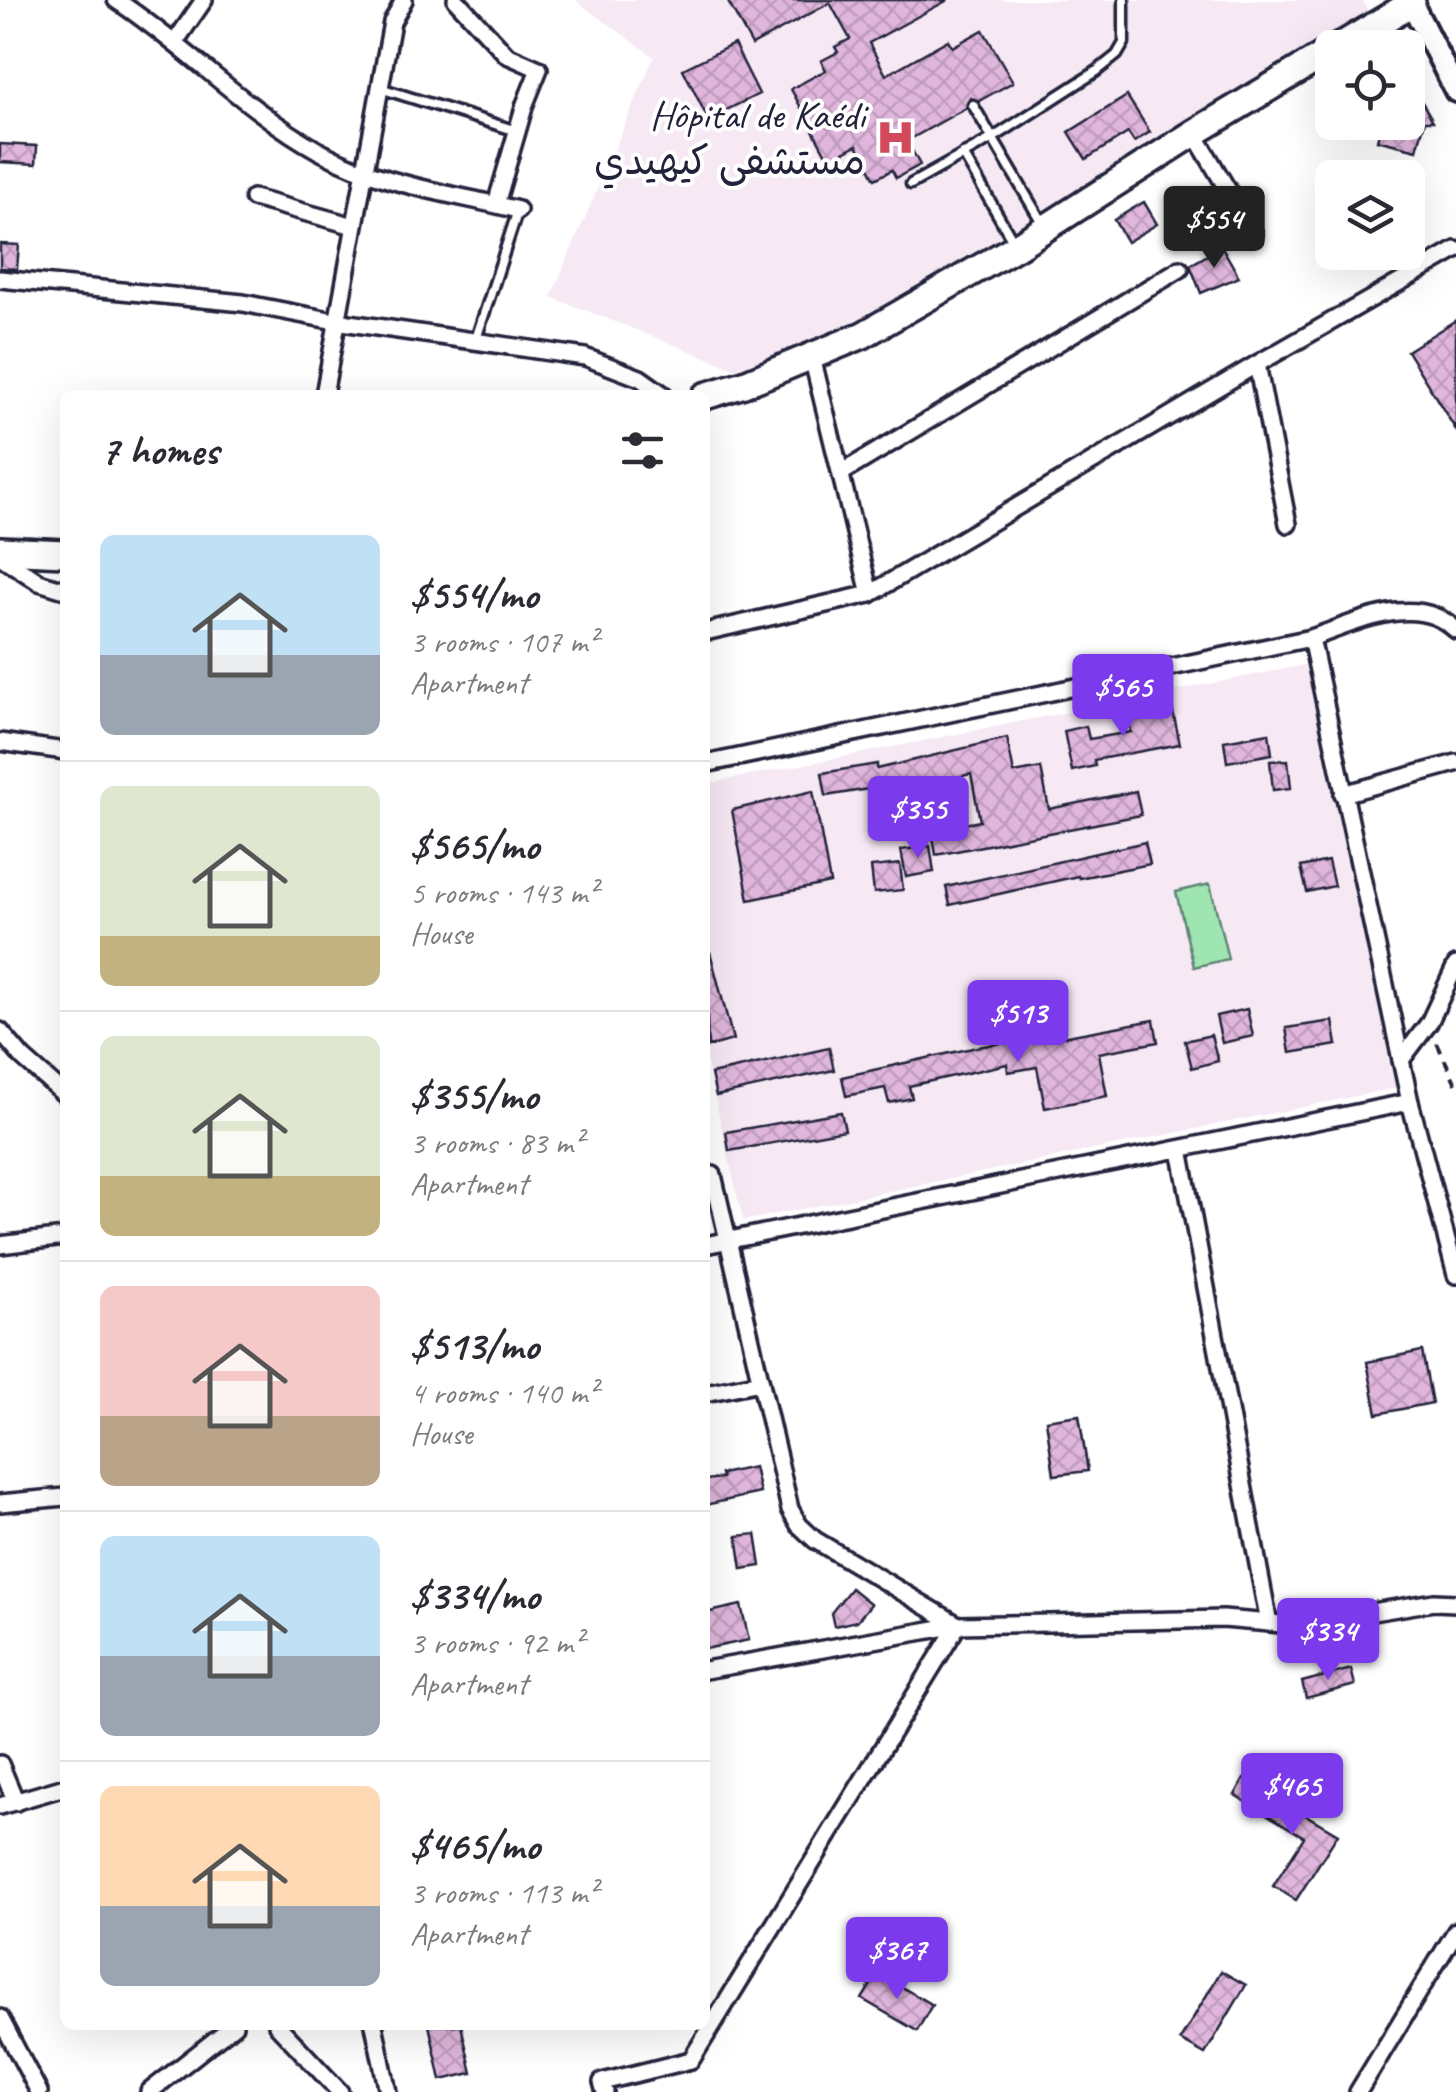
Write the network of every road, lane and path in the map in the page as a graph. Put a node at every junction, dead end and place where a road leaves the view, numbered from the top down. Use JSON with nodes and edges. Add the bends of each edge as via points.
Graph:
{"nodes":[{"id":1,"x":116,"y":0,"type":"edge"},
{"id":2,"x":204,"y":0,"type":"edge"},
{"id":3,"x":404,"y":0,"type":"edge"},
{"id":4,"x":456,"y":0,"type":"edge"},
{"id":5,"x":1124,"y":0,"type":"edge"},
{"id":6,"x":1411,"y":1,"type":"edge"},
{"id":7,"x":1365,"y":30,"type":"edge"},
{"id":8,"x":175,"y":42,"type":"junction"},
{"id":9,"x":1315,"y":61,"type":"edge"},
{"id":10,"x":380,"y":88,"type":"junction"},
{"id":11,"x":1456,"y":91,"type":"edge"},
{"id":12,"x":973,"y":104,"type":"dead end"},
{"id":13,"x":517,"y":131,"type":"junction"},
{"id":14,"x":1194,"y":133,"type":"junction"},
{"id":15,"x":993,"y":138,"type":"junction"},
{"id":16,"x":963,"y":154,"type":"junction"},
{"id":17,"x":364,"y":171,"type":"junction"},
{"id":18,"x":912,"y":184,"type":"dead end"},
{"id":19,"x":254,"y":198,"type":"dead end"},
{"id":20,"x":496,"y":204,"type":"junction"},
{"id":21,"x":518,"y":210,"type":"joint"},
{"id":22,"x":354,"y":226,"type":"junction"},
{"id":23,"x":1046,"y":228,"type":"junction"},
{"id":24,"x":1254,"y":234,"type":"dead end"},
{"id":25,"x":1016,"y":247,"type":"junction"},
{"id":26,"x":1456,"y":250,"type":"edge"},
{"id":27,"x":1180,"y":270,"type":"dead end"},
{"id":28,"x":0,"y":279,"type":"edge"},
{"id":29,"x":335,"y":321,"type":"junction"},
{"id":30,"x":474,"y":342,"type":"junction"},
{"id":31,"x":812,"y":356,"type":"junction"},
{"id":32,"x":1257,"y":364,"type":"junction"},
{"id":33,"x":325,"y":390,"type":"edge"},
{"id":34,"x":657,"y":390,"type":"edge"},
{"id":35,"x":710,"y":394,"type":"edge"},
{"id":36,"x":843,"y":472,"type":"junction"},
{"id":37,"x":1288,"y":524,"type":"dead end"},
{"id":38,"x":0,"y":553,"type":"edge"},
{"id":39,"x":60,"y":553,"type":"edge"},
{"id":40,"x":60,"y":588,"type":"edge"},
{"id":41,"x":870,"y":594,"type":"junction"},
{"id":42,"x":1456,"y":630,"type":"edge"},
{"id":43,"x":710,"y":631,"type":"edge"},
{"id":44,"x":1311,"y":638,"type":"junction"},
{"id":45,"x":0,"y":744,"type":"edge"},
{"id":46,"x":60,"y":750,"type":"edge"},
{"id":47,"x":710,"y":763,"type":"edge"},
{"id":48,"x":1456,"y":763,"type":"edge"},
{"id":49,"x":1343,"y":794,"type":"junction"},
{"id":50,"x":1456,"y":965,"type":"edge"},
{"id":51,"x":1429,"y":1023,"type":"junction"},
{"id":52,"x":0,"y":1030,"type":"edge"},
{"id":53,"x":7,"y":1049,"type":"edge"},
{"id":54,"x":1401,"y":1060,"type":"junction"},
{"id":55,"x":1456,"y":1084,"type":"edge"},
{"id":56,"x":60,"y":1091,"type":"edge"},
{"id":57,"x":1410,"y":1102,"type":"junction"},
{"id":58,"x":1180,"y":1150,"type":"junction"},
{"id":59,"x":713,"y":1175,"type":"dead end"},
{"id":60,"x":60,"y":1238,"type":"edge"},
{"id":61,"x":728,"y":1240,"type":"junction"},
{"id":62,"x":710,"y":1244,"type":"edge"},
{"id":63,"x":0,"y":1245,"type":"edge"},
{"id":64,"x":1456,"y":1275,"type":"edge"},
{"id":65,"x":760,"y":1382,"type":"junction"},
{"id":66,"x":710,"y":1392,"type":"edge"},
{"id":67,"x":60,"y":1497,"type":"edge"},
{"id":68,"x":0,"y":1503,"type":"edge"},
{"id":69,"x":1456,"y":1602,"type":"edge"},
{"id":70,"x":1269,"y":1623,"type":"junction"},
{"id":71,"x":958,"y":1624,"type":"junction"},
{"id":72,"x":710,"y":1669,"type":"edge"},
{"id":73,"x":0,"y":1764,"type":"edge"},
{"id":74,"x":60,"y":1791,"type":"edge"},
{"id":75,"x":8,"y":1804,"type":"edge"},
{"id":76,"x":1456,"y":1931,"type":"edge"},
{"id":77,"x":0,"y":2018,"type":"edge"},
{"id":78,"x":710,"y":2029,"type":"edge"},
{"id":79,"x":228,"y":2030,"type":"edge"},
{"id":80,"x":282,"y":2030,"type":"edge"},
{"id":81,"x":375,"y":2030,"type":"edge"},
{"id":82,"x":709,"y":2030,"type":"edge"},
{"id":83,"x":39,"y":2092,"type":"edge"},
{"id":84,"x":149,"y":2092,"type":"edge"},
{"id":85,"x":340,"y":2092,"type":"edge"},
{"id":86,"x":388,"y":2092,"type":"edge"},
{"id":87,"x":605,"y":2092,"type":"edge"},
{"id":88,"x":1358,"y":2092,"type":"edge"}],
"edges":[{"from":1,"to":8,"type":"street"},
{"from":2,"to":8,"type":"street"},
{"from":3,"to":10,"type":"street","via":[[392,22]]},
{"from":4,"to":13,"type":"street","via":[[507,54],[539,69]]},
{"from":5,"to":15,"type":"lane","via":[[1124,43],[1116,55]]},
{"from":6,"to":7,"type":"main road"},
{"from":6,"to":11,"type":"street"},
{"from":8,"to":17,"type":"street","via":[[243,100],[319,151]]},
{"from":9,"to":14,"type":"main road"},
{"from":10,"to":13,"type":"lane"},
{"from":10,"to":17,"type":"street"},
{"from":12,"to":15,"type":"lane"},
{"from":13,"to":20,"type":"street"},
{"from":14,"to":23,"type":"main road"},
{"from":14,"to":24,"type":"street"},
{"from":15,"to":16,"type":"lane"},
{"from":15,"to":23,"type":"lane"},
{"from":16,"to":18,"type":"lane"},
{"from":16,"to":25,"type":"lane"},
{"from":17,"to":20,"type":"street"},
{"from":17,"to":22,"type":"street"},
{"from":19,"to":22,"type":"street"},
{"from":20,"to":21,"type":"street"},
{"from":21,"to":30,"type":"lane"},
{"from":22,"to":29,"type":"street"},
{"from":23,"to":25,"type":"main road"},
{"from":25,"to":31,"type":"main road","via":[[863,336]]},
{"from":26,"to":32,"type":"street"},
{"from":27,"to":36,"type":"street"},
{"from":28,"to":29,"type":"street","via":[[243,303]]},
{"from":29,"to":30,"type":"street"},
{"from":29,"to":33,"type":"street"},
{"from":30,"to":34,"type":"street","via":[[585,357]]},
{"from":31,"to":35,"type":"main road"},
{"from":31,"to":36,"type":"street"},
{"from":32,"to":37,"type":"street"},
{"from":32,"to":41,"type":"street"},
{"from":36,"to":41,"type":"street"},
{"from":38,"to":39,"type":"main road"},
{"from":38,"to":40,"type":"street"},
{"from":41,"to":43,"type":"street"},
{"from":42,"to":44,"type":"street","via":[[1425,612],[1386,613]]},
{"from":44,"to":47,"type":"street"},
{"from":44,"to":49,"type":"street"},
{"from":45,"to":46,"type":"street"},
{"from":48,"to":49,"type":"street"},
{"from":49,"to":54,"type":"street"},
{"from":50,"to":51,"type":"street"},
{"from":51,"to":54,"type":"street"},
{"from":51,"to":55,"type":"path"},
{"from":52,"to":53,"type":"street"},
{"from":53,"to":56,"type":"street"},
{"from":54,"to":57,"type":"street"},
{"from":57,"to":58,"type":"street"},
{"from":57,"to":64,"type":"street"},
{"from":58,"to":61,"type":"street"},
{"from":58,"to":70,"type":"street"},
{"from":59,"to":61,"type":"street"},
{"from":60,"to":63,"type":"street"},
{"from":61,"to":62,"type":"street"},
{"from":61,"to":65,"type":"street"},
{"from":65,"to":66,"type":"street"},
{"from":65,"to":71,"type":"street","via":[[799,1525]]},
{"from":67,"to":68,"type":"street"},
{"from":69,"to":70,"type":"street"},
{"from":70,"to":71,"type":"street"},
{"from":71,"to":72,"type":"street"},
{"from":71,"to":78,"type":"street"},
{"from":73,"to":75,"type":"street"},
{"from":74,"to":75,"type":"street"},
{"from":76,"to":88,"type":"street"},
{"from":77,"to":83,"type":"street"},
{"from":79,"to":84,"type":"street"},
{"from":80,"to":85,"type":"street"},
{"from":81,"to":86,"type":"street"},
{"from":82,"to":87,"type":"street","via":[[691,2060],[602,2082]]}]}
